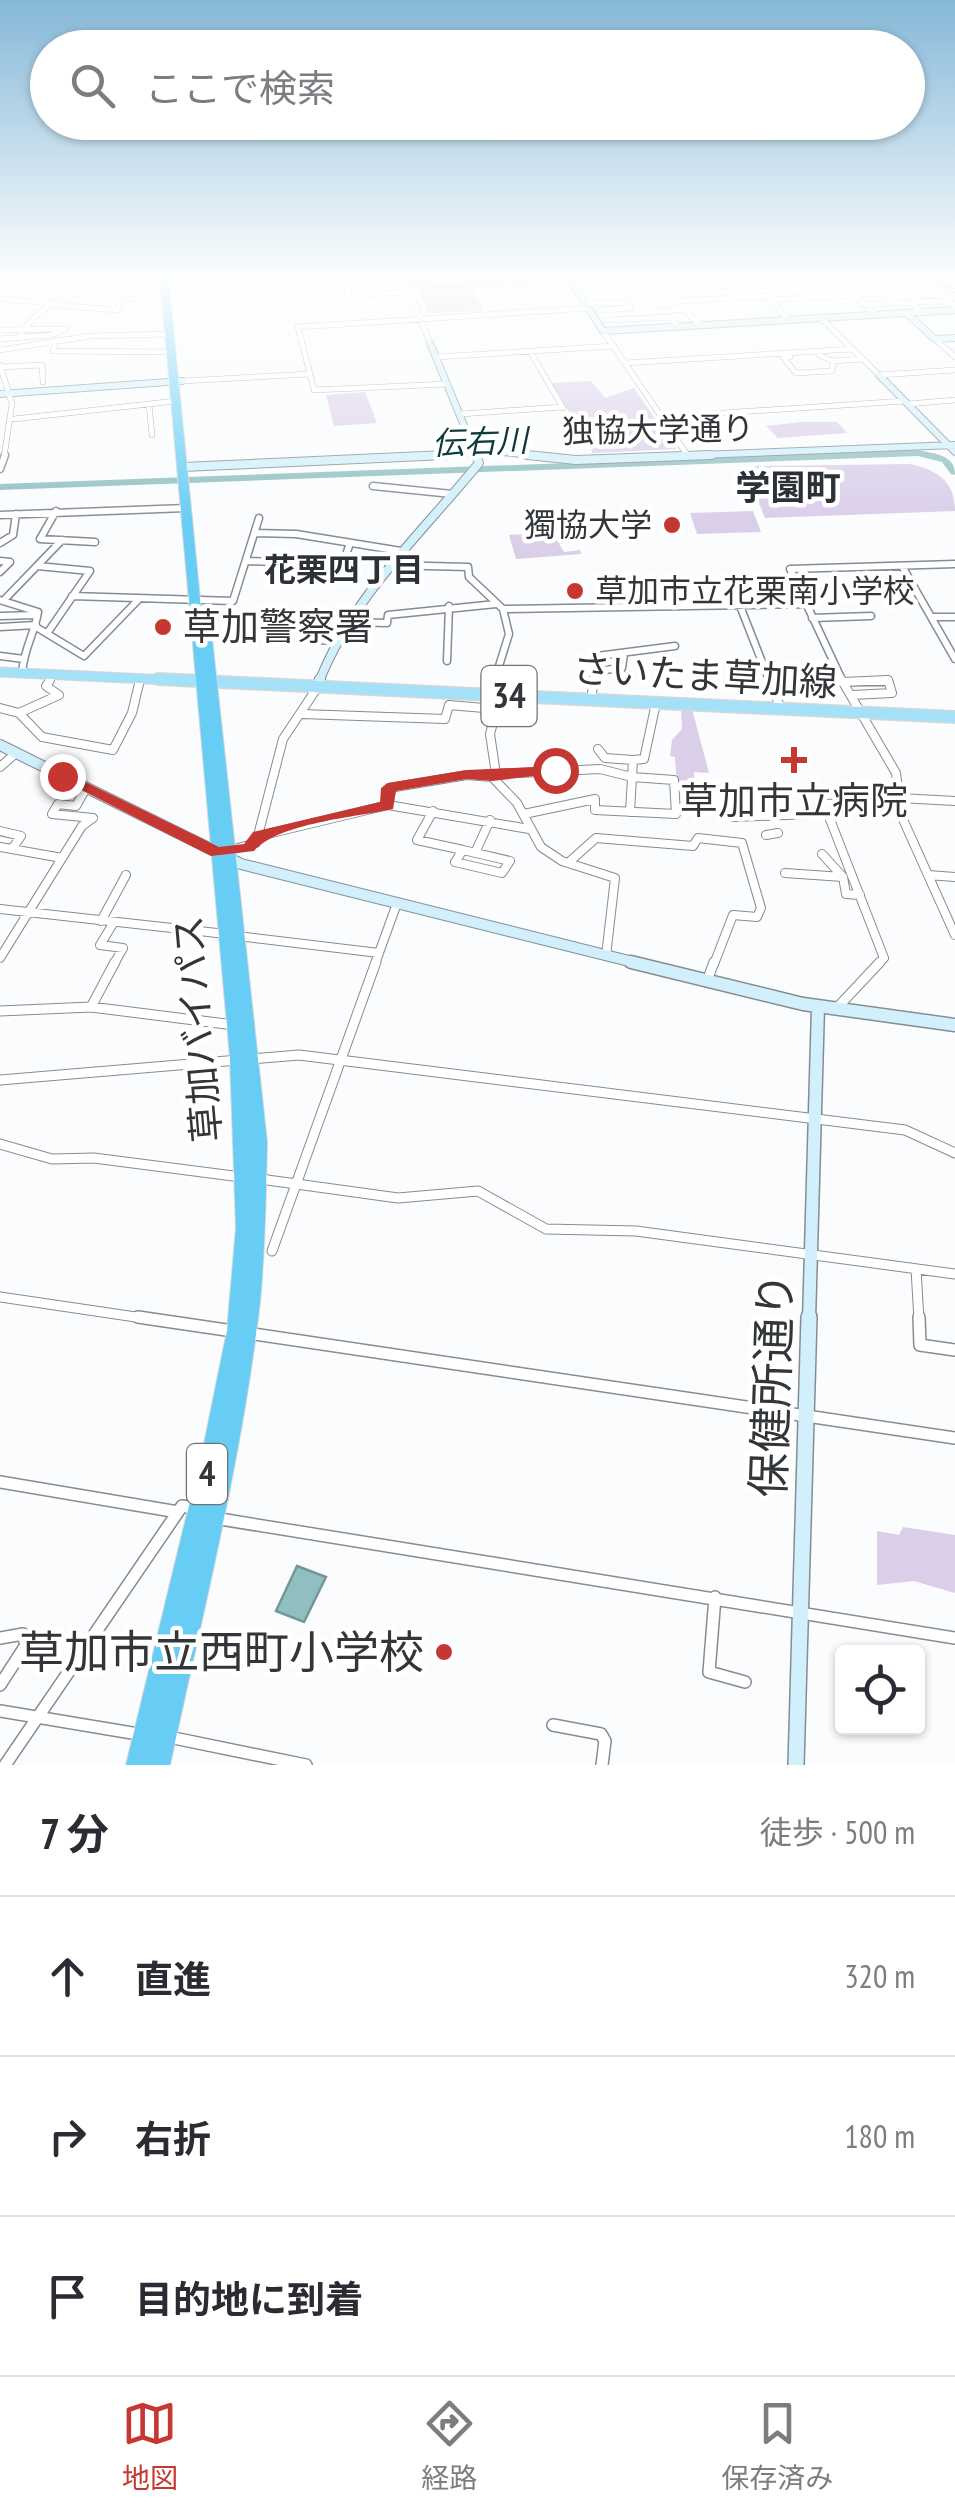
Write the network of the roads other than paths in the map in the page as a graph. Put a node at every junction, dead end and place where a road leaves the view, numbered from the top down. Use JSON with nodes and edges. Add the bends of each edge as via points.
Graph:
{"nodes":[{"id":1,"x":173,"y":359,"type":"edge"},
{"id":2,"x":176,"y":359,"type":"edge"},
{"id":3,"x":307,"y":359,"type":"edge"},
{"id":4,"x":438,"y":359,"type":"edge"},
{"id":5,"x":534,"y":359,"type":"edge"},
{"id":6,"x":623,"y":359,"type":"edge"},
{"id":7,"x":684,"y":359,"type":"edge"},
{"id":8,"x":784,"y":359,"type":"edge"},
{"id":9,"x":851,"y":359,"type":"edge"},
{"id":10,"x":862,"y":359,"type":"edge"},
{"id":11,"x":833,"y":360,"type":"joint"},
{"id":12,"x":625,"y":363,"type":"junction"},
{"id":13,"x":0,"y":366,"type":"edge"},
{"id":14,"x":955,"y":370,"type":"edge"},
{"id":15,"x":310,"y":374,"type":"junction"},
{"id":16,"x":880,"y":376,"type":"junction"},
{"id":17,"x":43,"y":382,"type":"dead end"},
{"id":18,"x":178,"y":382,"type":"junction"},
{"id":19,"x":448,"y":384,"type":"junction"},
{"id":20,"x":0,"y":394,"type":"edge"},
{"id":21,"x":14,"y":394,"type":"junction"},
{"id":22,"x":955,"y":400,"type":"edge"},
{"id":23,"x":176,"y":401,"type":"junction"},
{"id":24,"x":906,"y":402,"type":"junction"},
{"id":25,"x":149,"y":405,"type":"junction"},
{"id":26,"x":461,"y":414,"type":"junction"},
{"id":27,"x":662,"y":416,"type":"junction"},
{"id":28,"x":14,"y":419,"type":"junction"},
{"id":29,"x":12,"y":433,"type":"junction"},
{"id":30,"x":0,"y":434,"type":"edge"},
{"id":31,"x":152,"y":436,"type":"dead end"},
{"id":32,"x":953,"y":448,"type":"edge"},
{"id":33,"x":478,"y":454,"type":"junction"},
{"id":34,"x":3,"y":455,"type":"edge"},
{"id":35,"x":688,"y":456,"type":"junction"},
{"id":36,"x":0,"y":470,"type":"edge"},
{"id":37,"x":188,"y":476,"type":"junction"},
{"id":38,"x":374,"y":486,"type":"dead end"},
{"id":39,"x":452,"y":494,"type":"junction"},
{"id":40,"x":186,"y":508,"type":"junction"},
{"id":41,"x":56,"y":510,"type":"junction"},
{"id":42,"x":16,"y":514,"type":"junction"},
{"id":43,"x":0,"y":516,"type":"edge"},
{"id":44,"x":259,"y":518,"type":"dead end"},
{"id":45,"x":255,"y":533,"type":"junction"},
{"id":46,"x":62,"y":540,"type":"junction"},
{"id":47,"x":0,"y":542,"type":"edge"},
{"id":48,"x":95,"y":542,"type":"dead end"},
{"id":49,"x":349,"y":546,"type":"junction"},
{"id":50,"x":401,"y":552,"type":"junction"},
{"id":51,"x":0,"y":561,"type":"edge"},
{"id":52,"x":248,"y":561,"type":"junction"},
{"id":53,"x":955,"y":564,"type":"edge"},
{"id":54,"x":389,"y":565,"type":"junction"},
{"id":55,"x":38,"y":566,"type":"junction"},
{"id":56,"x":902,"y":566,"type":"junction"},
{"id":57,"x":0,"y":572,"type":"edge"},
{"id":58,"x":72,"y":596,"type":"junction"},
{"id":59,"x":140,"y":598,"type":"junction"},
{"id":60,"x":1,"y":600,"type":"edge"},
{"id":61,"x":199,"y":601,"type":"junction"},
{"id":62,"x":805,"y":604,"type":"junction"},
{"id":63,"x":450,"y":606,"type":"junction"},
{"id":64,"x":500,"y":606,"type":"junction"},
{"id":65,"x":740,"y":606,"type":"junction"},
{"id":66,"x":37,"y":615,"type":"junction"},
{"id":67,"x":287,"y":615,"type":"dead end"},
{"id":68,"x":0,"y":616,"type":"edge"},
{"id":69,"x":871,"y":616,"type":"dead end"},
{"id":70,"x":955,"y":616,"type":"edge"},
{"id":71,"x":932,"y":617,"type":"junction"},
{"id":72,"x":812,"y":618,"type":"junction"},
{"id":73,"x":348,"y":622,"type":"junction"},
{"id":74,"x":36,"y":626,"type":"junction"},
{"id":75,"x":0,"y":627,"type":"edge"},
{"id":76,"x":48,"y":632,"type":"junction"},
{"id":77,"x":942,"y":634,"type":"junction"},
{"id":78,"x":955,"y":634,"type":"edge"},
{"id":79,"x":334,"y":640,"type":"junction"},
{"id":80,"x":675,"y":646,"type":"dead end"},
{"id":81,"x":624,"y":654,"type":"junction"},
{"id":82,"x":0,"y":656,"type":"edge"},
{"id":83,"x":24,"y":659,"type":"junction"},
{"id":84,"x":955,"y":659,"type":"edge"},
{"id":85,"x":447,"y":661,"type":"dead end"},
{"id":86,"x":596,"y":671,"type":"junction"},
{"id":87,"x":22,"y":673,"type":"junction"},
{"id":88,"x":0,"y":674,"type":"edge"},
{"id":89,"x":50,"y":680,"type":"junction"},
{"id":90,"x":844,"y":682,"type":"junction"},
{"id":91,"x":204,"y":683,"type":"junction"},
{"id":92,"x":138,"y":684,"type":"junction"},
{"id":93,"x":317,"y":688,"type":"junction"},
{"id":94,"x":852,"y":695,"type":"junction"},
{"id":95,"x":496,"y":696,"type":"junction"},
{"id":96,"x":591,"y":700,"type":"junction"},
{"id":97,"x":656,"y":703,"type":"junction"},
{"id":98,"x":0,"y":708,"type":"edge"},
{"id":99,"x":782,"y":709,"type":"junction"},
{"id":100,"x":496,"y":710,"type":"junction"},
{"id":101,"x":19,"y":712,"type":"junction"},
{"id":102,"x":861,"y":713,"type":"junction"},
{"id":103,"x":302,"y":714,"type":"junction"},
{"id":104,"x":955,"y":717,"type":"edge"},
{"id":105,"x":0,"y":745,"type":"edge"},
{"id":106,"x":598,"y":749,"type":"dead end"},
{"id":107,"x":16,"y":753,"type":"junction"},
{"id":108,"x":604,"y":758,"type":"junction"},
{"id":109,"x":633,"y":760,"type":"junction"},
{"id":110,"x":0,"y":766,"type":"edge"},
{"id":111,"x":598,"y":769,"type":"junction"},
{"id":112,"x":494,"y":775,"type":"junction"},
{"id":113,"x":632,"y":777,"type":"junction"},
{"id":114,"x":86,"y":788,"type":"junction"},
{"id":115,"x":899,"y":800,"type":"junction"},
{"id":116,"x":955,"y":800,"type":"edge"},
{"id":117,"x":388,"y":806,"type":"junction"},
{"id":118,"x":434,"y":811,"type":"junction"},
{"id":119,"x":630,"y":812,"type":"junction"},
{"id":120,"x":524,"y":814,"type":"junction"},
{"id":121,"x":811,"y":814,"type":"dead end"},
{"id":122,"x":733,"y":817,"type":"dead end"},
{"id":123,"x":490,"y":820,"type":"junction"},
{"id":124,"x":530,"y":829,"type":"junction"},
{"id":125,"x":0,"y":831,"type":"edge"},
{"id":126,"x":778,"y":834,"type":"dead end"},
{"id":127,"x":259,"y":836,"type":"junction"},
{"id":128,"x":766,"y":836,"type":"dead end"},
{"id":129,"x":0,"y":847,"type":"edge"},
{"id":130,"x":12,"y":848,"type":"junction"},
{"id":131,"x":463,"y":850,"type":"junction"},
{"id":132,"x":475,"y":853,"type":"junction"},
{"id":133,"x":224,"y":854,"type":"junction"},
{"id":134,"x":822,"y":854,"type":"dead end"},
{"id":135,"x":62,"y":858,"type":"junction"},
{"id":136,"x":568,"y":863,"type":"junction"},
{"id":137,"x":785,"y":873,"type":"dead end"},
{"id":138,"x":126,"y":874,"type":"dead end"},
{"id":139,"x":928,"y":876,"type":"junction"},
{"id":140,"x":843,"y":877,"type":"junction"},
{"id":141,"x":955,"y":877,"type":"edge"},
{"id":142,"x":860,"y":895,"type":"junction"},
{"id":143,"x":396,"y":906,"type":"junction"},
{"id":144,"x":0,"y":909,"type":"edge"},
{"id":145,"x":29,"y":912,"type":"junction"},
{"id":146,"x":100,"y":921,"type":"junction"},
{"id":147,"x":114,"y":922,"type":"junction"},
{"id":148,"x":232,"y":935,"type":"junction"},
{"id":149,"x":955,"y":935,"type":"edge"},
{"id":150,"x":379,"y":953,"type":"junction"},
{"id":151,"x":606,"y":956,"type":"junction"},
{"id":152,"x":0,"y":958,"type":"edge"},
{"id":153,"x":707,"y":981,"type":"junction"},
{"id":154,"x":91,"y":1007,"type":"junction"},
{"id":155,"x":818,"y":1007,"type":"junction"},
{"id":156,"x":0,"y":1010,"type":"edge"},
{"id":157,"x":836,"y":1010,"type":"junction"},
{"id":158,"x":234,"y":1025,"type":"junction"},
{"id":159,"x":955,"y":1025,"type":"edge"},
{"id":160,"x":244,"y":1058,"type":"junction"},
{"id":161,"x":338,"y":1060,"type":"junction"},
{"id":162,"x":0,"y":1080,"type":"edge"},
{"id":163,"x":815,"y":1119,"type":"junction"},
{"id":164,"x":0,"y":1144,"type":"edge"},
{"id":165,"x":955,"y":1153,"type":"edge"},
{"id":166,"x":253,"y":1178,"type":"junction"},
{"id":167,"x":295,"y":1184,"type":"junction"},
{"id":168,"x":272,"y":1251,"type":"dead end"},
{"id":169,"x":810,"y":1254,"type":"junction"},
{"id":170,"x":916,"y":1269,"type":"junction"},
{"id":171,"x":955,"y":1274,"type":"edge"},
{"id":172,"x":0,"y":1297,"type":"edge"},
{"id":173,"x":243,"y":1332,"type":"junction"},
{"id":174,"x":955,"y":1350,"type":"edge"},
{"id":175,"x":806,"y":1416,"type":"junction"},
{"id":176,"x":955,"y":1438,"type":"edge"},
{"id":177,"x":0,"y":1482,"type":"edge"},
{"id":178,"x":197,"y":1513,"type":"junction"},
{"id":179,"x":715,"y":1597,"type":"junction"},
{"id":180,"x":800,"y":1610,"type":"junction"},
{"id":181,"x":0,"y":1638,"type":"edge"},
{"id":182,"x":955,"y":1638,"type":"edge"},
{"id":183,"x":746,"y":1682,"type":"dead end"},
{"id":184,"x":0,"y":1686,"type":"edge"},
{"id":185,"x":0,"y":1711,"type":"edge"},
{"id":186,"x":37,"y":1718,"type":"junction"},
{"id":187,"x":553,"y":1725,"type":"dead end"},
{"id":188,"x":155,"y":1735,"type":"junction"},
{"id":189,"x":5,"y":1765,"type":"edge"},
{"id":190,"x":138,"y":1765,"type":"edge"},
{"id":191,"x":158,"y":1765,"type":"edge"},
{"id":192,"x":306,"y":1765,"type":"edge"},
{"id":193,"x":602,"y":1765,"type":"edge"},
{"id":194,"x":796,"y":1765,"type":"edge"}],
"edges":[{"from":1,"to":18,"type":"highway","name":"草加バイパス","number":"4"},
{"from":2,"to":18,"type":"highway","name":"草加バイパス","number":"4"},
{"from":3,"to":15,"type":"street"},
{"from":4,"to":19,"type":"street"},
{"from":5,"to":26,"type":"street","via":[[562,408]]},
{"from":6,"to":12,"type":"street"},
{"from":7,"to":12,"type":"street"},
{"from":8,"to":11,"type":"street","via":[[796,373],[832,371]]},
{"from":9,"to":11,"type":"street"},
{"from":10,"to":16,"type":"street"},
{"from":12,"to":27,"type":"street"},
{"from":13,"to":17,"type":"street","via":[[42,364]]},
{"from":13,"to":21,"type":"street"},
{"from":14,"to":16,"type":"street"},
{"from":15,"to":18,"type":"street"},
{"from":15,"to":19,"type":"street","via":[[314,390],[322,392]]},
{"from":16,"to":24,"type":"street"},
{"from":18,"to":21,"type":"street"},
{"from":18,"to":23,"type":"highway","name":"草加バイパス","number":"4"},
{"from":18,"to":37,"type":"highway","name":"草加バイパス","number":"4"},
{"from":19,"to":26,"type":"street"},
{"from":20,"to":21,"type":"street"},
{"from":21,"to":28,"type":"street"},
{"from":22,"to":24,"type":"street"},
{"from":23,"to":25,"type":"street"},
{"from":23,"to":37,"type":"highway","name":"草加バイパス","number":"4"},
{"from":24,"to":27,"type":"street"},
{"from":24,"to":32,"type":"street"},
{"from":25,"to":28,"type":"street"},
{"from":25,"to":31,"type":"street"},
{"from":26,"to":33,"type":"street"},
{"from":27,"to":35,"type":"street"},
{"from":28,"to":29,"type":"street"},
{"from":29,"to":30,"type":"street"},
{"from":29,"to":34,"type":"street"},
{"from":32,"to":35,"type":"street","name":"独協大学通り"},
{"from":33,"to":35,"type":"street","name":"独協大学通り"},
{"from":33,"to":37,"type":"street","name":"独協大学通り"},
{"from":33,"to":39,"type":"street","via":[[475,469]]},
{"from":34,"to":36,"type":"street"},
{"from":37,"to":40,"type":"highway","name":"草加バイパス","number":"4"},
{"from":37,"to":61,"type":"highway","name":"草加バイパス","number":"4"},
{"from":38,"to":39,"type":"street"},
{"from":39,"to":50,"type":"street"},
{"from":40,"to":41,"type":"street"},
{"from":40,"to":61,"type":"highway","name":"草加バイパス","number":"4"},
{"from":41,"to":42,"type":"street"},
{"from":41,"to":46,"type":"street","via":[[40,539]]},
{"from":42,"to":43,"type":"street"},
{"from":42,"to":47,"type":"street","via":[[13,535]]},
{"from":44,"to":45,"type":"street"},
{"from":45,"to":49,"type":"street"},
{"from":45,"to":52,"type":"street"},
{"from":46,"to":48,"type":"street"},
{"from":46,"to":55,"type":"street"},
{"from":49,"to":50,"type":"street"},
{"from":49,"to":52,"type":"street","via":[[343,564]]},
{"from":50,"to":54,"type":"street"},
{"from":51,"to":57,"type":"street","via":[[10,562]]},
{"from":52,"to":61,"type":"street","via":[[236,600]]},
{"from":53,"to":56,"type":"street"},
{"from":54,"to":64,"type":"street","via":[[468,567]]},
{"from":54,"to":73,"type":"street"},
{"from":55,"to":58,"type":"street","via":[[90,570]]},
{"from":55,"to":60,"type":"street"},
{"from":56,"to":62,"type":"street","via":[[790,569]]},
{"from":56,"to":71,"type":"street"},
{"from":58,"to":59,"type":"street"},
{"from":58,"to":76,"type":"street"},
{"from":59,"to":61,"type":"street"},
{"from":59,"to":76,"type":"street","via":[[84,656]]},
{"from":60,"to":66,"type":"street","via":[[35,608]]},
{"from":61,"to":91,"type":"highway","name":"草加バイパス","number":"4"},
{"from":62,"to":65,"type":"street"},
{"from":62,"to":72,"type":"street"},
{"from":63,"to":64,"type":"street"},
{"from":63,"to":73,"type":"street","via":[[388,614],[386,623]]},
{"from":63,"to":85,"type":"street"},
{"from":64,"to":65,"type":"street"},
{"from":64,"to":95,"type":"street","via":[[509,634],[498,659]]},
{"from":65,"to":99,"type":"street"},
{"from":66,"to":68,"type":"street"},
{"from":66,"to":74,"type":"street"},
{"from":67,"to":79,"type":"street","via":[[284,623],[301,626],[302,639]]},
{"from":69,"to":72,"type":"street"},
{"from":70,"to":71,"type":"street"},
{"from":71,"to":77,"type":"street"},
{"from":72,"to":90,"type":"street"},
{"from":73,"to":79,"type":"street"},
{"from":74,"to":75,"type":"street"},
{"from":74,"to":76,"type":"street"},
{"from":74,"to":83,"type":"street"},
{"from":77,"to":78,"type":"street"},
{"from":77,"to":84,"type":"street"},
{"from":79,"to":93,"type":"street"},
{"from":80,"to":81,"type":"street"},
{"from":81,"to":86,"type":"street","via":[[622,668]]},
{"from":81,"to":86,"type":"street","via":[[597,656]]},
{"from":82,"to":83,"type":"street"},
{"from":83,"to":87,"type":"street"},
{"from":86,"to":96,"type":"street"},
{"from":87,"to":88,"type":"main road","name":"さいたま草加線","number":"34"},
{"from":87,"to":91,"type":"main road","name":"さいたま草加線","number":"34"},
{"from":88,"to":89,"type":"main road","name":"さいたま草加線","number":"34"},
{"from":89,"to":92,"type":"main road","name":"さいたま草加線","number":"34"},
{"from":89,"to":101,"type":"street","via":[[46,686],[59,695]]},
{"from":90,"to":94,"type":"street"},
{"from":90,"to":94,"type":"street","via":[[888,680],[892,693]]},
{"from":91,"to":92,"type":"main road","name":"さいたま草加線","number":"34"},
{"from":91,"to":93,"type":"main road","name":"さいたま草加線","number":"34"},
{"from":91,"to":133,"type":"highway","name":"草加バイパス","number":"4"},
{"from":92,"to":101,"type":"street","via":[[113,750],[42,737]]},
{"from":93,"to":95,"type":"main road","name":"さいたま草加線","number":"34"},
{"from":93,"to":103,"type":"street"},
{"from":94,"to":102,"type":"street"},
{"from":95,"to":96,"type":"main road","name":"さいたま草加線","number":"34"},
{"from":95,"to":100,"type":"street"},
{"from":96,"to":97,"type":"main road","name":"さいたま草加線","number":"34"},
{"from":97,"to":99,"type":"main road","name":"さいたま草加線","number":"34"},
{"from":97,"to":109,"type":"street","via":[[644,759]]},
{"from":98,"to":101,"type":"street"},
{"from":99,"to":102,"type":"main road","name":"さいたま草加線","number":"34"},
{"from":100,"to":103,"type":"street","via":[[449,705],[445,719]]},
{"from":100,"to":112,"type":"street","via":[[490,741]]},
{"from":102,"to":104,"type":"main road","name":"さいたま草加線","number":"34"},
{"from":102,"to":115,"type":"street","via":[[896,773]]},
{"from":103,"to":127,"type":"street","via":[[282,739]]},
{"from":105,"to":107,"type":"street"},
{"from":106,"to":108,"type":"street"},
{"from":107,"to":110,"type":"street"},
{"from":107,"to":114,"type":"street"},
{"from":108,"to":109,"type":"street"},
{"from":108,"to":111,"type":"street"},
{"from":109,"to":113,"type":"street"},
{"from":111,"to":112,"type":"street"},
{"from":111,"to":113,"type":"street"},
{"from":112,"to":117,"type":"street","via":[[388,788]]},
{"from":112,"to":120,"type":"street"},
{"from":113,"to":119,"type":"street"},
{"from":113,"to":119,"type":"street","via":[[674,780],[676,814]]},
{"from":114,"to":133,"type":"street"},
{"from":114,"to":135,"type":"street","via":[[76,806],[58,804],[52,814],[92,818]]},
{"from":115,"to":116,"type":"street"},
{"from":115,"to":139,"type":"street"},
{"from":115,"to":142,"type":"street","via":[[824,804]]},
{"from":117,"to":118,"type":"street"},
{"from":117,"to":127,"type":"street"},
{"from":118,"to":123,"type":"street"},
{"from":118,"to":131,"type":"street","via":[[417,840]]},
{"from":119,"to":120,"type":"street","via":[[595,810],[595,800]]},
{"from":120,"to":124,"type":"street"},
{"from":121,"to":122,"type":"street"},
{"from":123,"to":124,"type":"street"},
{"from":123,"to":132,"type":"street"},
{"from":124,"to":136,"type":"street","via":[[542,847]]},
{"from":125,"to":130,"type":"street","via":[[20,836]]},
{"from":126,"to":128,"type":"street"},
{"from":127,"to":133,"type":"street","via":[[249,848]]},
{"from":129,"to":130,"type":"street"},
{"from":130,"to":135,"type":"street"},
{"from":131,"to":132,"type":"street"},
{"from":131,"to":132,"type":"street","via":[[455,862],[502,873],[510,861]]},
{"from":133,"to":143,"type":"street","via":[[291,880]]},
{"from":133,"to":148,"type":"highway","name":"草加バイパス","number":"4"},
{"from":134,"to":140,"type":"street"},
{"from":135,"to":145,"type":"street"},
{"from":136,"to":151,"type":"street","via":[[615,878]]},
{"from":136,"to":153,"type":"street","via":[[596,838],[693,846],[698,836],[742,843],[761,903],[757,917],[733,915]]},
{"from":137,"to":140,"type":"street"},
{"from":138,"to":146,"type":"street"},
{"from":139,"to":141,"type":"street"},
{"from":139,"to":149,"type":"street"},
{"from":140,"to":142,"type":"street","via":[[846,894]]},
{"from":142,"to":157,"type":"street","via":[[882,963]]},
{"from":143,"to":150,"type":"street"},
{"from":143,"to":151,"type":"street"},
{"from":144,"to":145,"type":"street"},
{"from":145,"to":146,"type":"street"},
{"from":145,"to":152,"type":"street"},
{"from":146,"to":147,"type":"street"},
{"from":147,"to":148,"type":"street"},
{"from":147,"to":154,"type":"street","via":[[100,945],[123,948]]},
{"from":148,"to":150,"type":"street"},
{"from":148,"to":158,"type":"highway","name":"草加バイパス","number":"4"},
{"from":148,"to":160,"type":"highway","name":"草加バイパス","number":"4"},
{"from":150,"to":161,"type":"street"},
{"from":151,"to":153,"type":"street"},
{"from":153,"to":155,"type":"street"},
{"from":154,"to":156,"type":"street"},
{"from":154,"to":158,"type":"street"},
{"from":155,"to":157,"type":"street"},
{"from":155,"to":163,"type":"street","name":"保健所通り"},
{"from":157,"to":159,"type":"street"},
{"from":158,"to":160,"type":"highway","name":"草加バイパス","number":"4"},
{"from":160,"to":161,"type":"street"},
{"from":160,"to":162,"type":"street"},
{"from":160,"to":166,"type":"highway","name":"草加バイパス","number":"4"},
{"from":161,"to":163,"type":"street"},
{"from":161,"to":167,"type":"street"},
{"from":163,"to":165,"type":"street","via":[[904,1130]]},
{"from":163,"to":169,"type":"street","name":"保健所通り"},
{"from":164,"to":166,"type":"street","via":[[52,1160],[94,1158]]},
{"from":166,"to":167,"type":"street"},
{"from":166,"to":173,"type":"highway","name":"草加バイパス","number":"4","via":[[260,1228]]},
{"from":167,"to":168,"type":"street"},
{"from":167,"to":169,"type":"street","via":[[398,1198],[478,1192],[546,1229],[618,1229]]},
{"from":169,"to":170,"type":"street"},
{"from":169,"to":175,"type":"street","name":"保健所通り"},
{"from":170,"to":171,"type":"street"},
{"from":170,"to":174,"type":"street","via":[[920,1345]]},
{"from":172,"to":173,"type":"street"},
{"from":173,"to":175,"type":"street"},
{"from":173,"to":178,"type":"highway","name":"草加バイパス","number":"4"},
{"from":175,"to":176,"type":"street"},
{"from":175,"to":180,"type":"street","name":"保健所通り"},
{"from":177,"to":178,"type":"street"},
{"from":178,"to":179,"type":"street"},
{"from":178,"to":186,"type":"street"},
{"from":178,"to":188,"type":"highway","name":"草加バイパス","number":"4"},
{"from":179,"to":180,"type":"street"},
{"from":179,"to":183,"type":"street","via":[[710,1672]]},
{"from":180,"to":182,"type":"street"},
{"from":180,"to":194,"type":"street","name":"保健所通り"},
{"from":181,"to":184,"type":"street","via":[[23,1634],[26,1646]]},
{"from":185,"to":186,"type":"street"},
{"from":186,"to":188,"type":"street"},
{"from":186,"to":189,"type":"street"},
{"from":187,"to":193,"type":"street","via":[[601,1734]]},
{"from":188,"to":190,"type":"highway","name":"草加バイパス","number":"4"},
{"from":188,"to":191,"type":"highway","name":"草加バイパス","number":"4"},
{"from":188,"to":192,"type":"street"}]}
